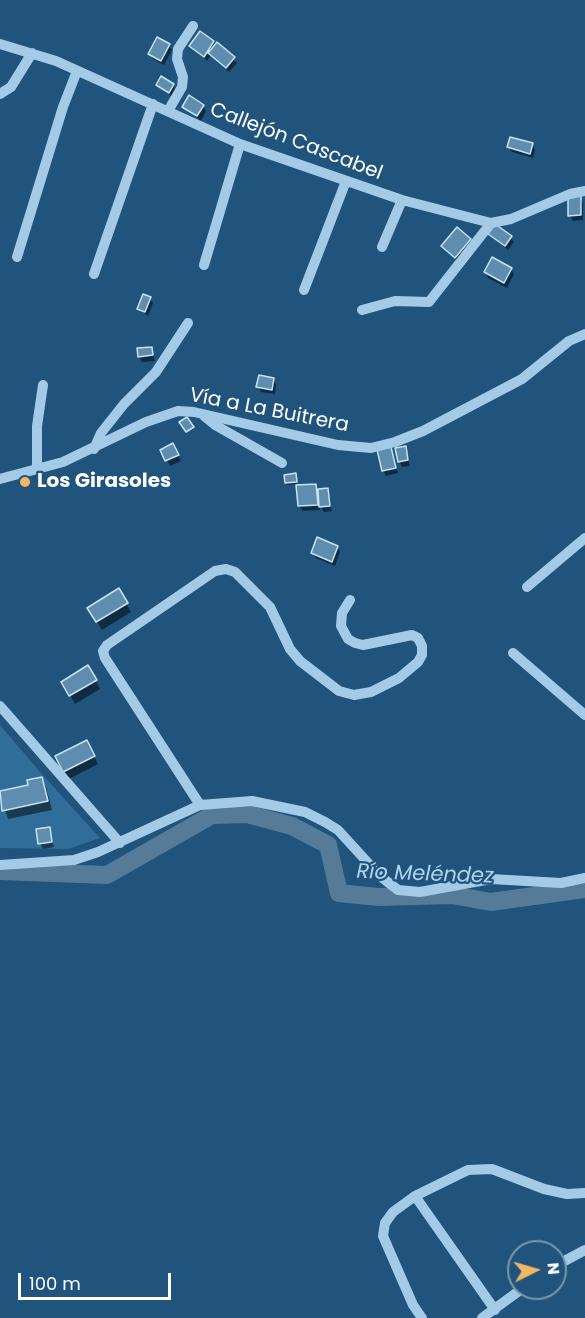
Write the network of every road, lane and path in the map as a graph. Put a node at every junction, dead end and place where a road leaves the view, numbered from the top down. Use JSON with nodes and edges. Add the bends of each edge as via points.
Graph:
{"nodes":[{"id":1,"x":193,"y":26,"type":"dead end"},
{"id":2,"x":0,"y":44,"type":"edge"},
{"id":3,"x":32,"y":54,"type":"junction"},
{"id":4,"x":77,"y":71,"type":"junction"},
{"id":5,"x":0,"y":94,"type":"edge"},
{"id":6,"x":153,"y":104,"type":"junction"},
{"id":7,"x":168,"y":111,"type":"junction"},
{"id":8,"x":240,"y":144,"type":"junction"},
{"id":9,"x":345,"y":181,"type":"junction"},
{"id":10,"x":585,"y":191,"type":"edge"},
{"id":11,"x":402,"y":200,"type":"junction"},
{"id":12,"x":491,"y":223,"type":"junction"},
{"id":13,"x":382,"y":247,"type":"dead end"},
{"id":14,"x":17,"y":257,"type":"dead end"},
{"id":15,"x":204,"y":265,"type":"dead end"},
{"id":16,"x":94,"y":274,"type":"dead end"},
{"id":17,"x":304,"y":290,"type":"dead end"},
{"id":18,"x":362,"y":310,"type":"dead end"},
{"id":19,"x":188,"y":323,"type":"dead end"},
{"id":20,"x":585,"y":334,"type":"edge"},
{"id":21,"x":43,"y":385,"type":"dead end"},
{"id":22,"x":202,"y":414,"type":"junction"},
{"id":23,"x":94,"y":449,"type":"junction"},
{"id":24,"x":282,"y":463,"type":"dead end"},
{"id":25,"x":37,"y":470,"type":"junction"},
{"id":26,"x":0,"y":479,"type":"edge"},
{"id":27,"x":585,"y":538,"type":"edge"},
{"id":28,"x":527,"y":587,"type":"dead end"},
{"id":29,"x":350,"y":600,"type":"dead end"},
{"id":30,"x":513,"y":653,"type":"dead end"},
{"id":31,"x":0,"y":706,"type":"edge"},
{"id":32,"x":585,"y":715,"type":"edge"},
{"id":33,"x":200,"y":805,"type":"junction"},
{"id":34,"x":120,"y":843,"type":"junction"},
{"id":35,"x":0,"y":865,"type":"edge"},
{"id":36,"x":585,"y":878,"type":"edge"},
{"id":37,"x":585,"y":1193,"type":"edge"},
{"id":38,"x":415,"y":1196,"type":"junction"},
{"id":39,"x":585,"y":1250,"type":"edge"},
{"id":40,"x":567,"y":1260,"type":"edge"},
{"id":41,"x":508,"y":1300,"type":"edge"},
{"id":42,"x":487,"y":1316,"type":"edge"},
{"id":43,"x":422,"y":1318,"type":"edge"}],
"edges":[{"from":1,"to":7,"type":"street","via":[[178,49],[182,87]]},
{"from":2,"to":3,"type":"street","name":"Callejón Cascabel"},
{"from":3,"to":4,"type":"street","name":"Callejón Cascabel"},
{"from":3,"to":5,"type":"street","via":[[11,87]]},
{"from":4,"to":6,"type":"street","name":"Callejón Cascabel"},
{"from":4,"to":14,"type":"street"},
{"from":6,"to":7,"type":"street","name":"Callejón Cascabel"},
{"from":6,"to":16,"type":"street"},
{"from":7,"to":8,"type":"street","name":"Callejón Cascabel"},
{"from":8,"to":9,"type":"street","name":"Callejón Cascabel"},
{"from":8,"to":15,"type":"street"},
{"from":9,"to":11,"type":"street","name":"Callejón Cascabel"},
{"from":9,"to":17,"type":"street"},
{"from":10,"to":12,"type":"street","name":"Callejón Cascabel"},
{"from":11,"to":12,"type":"street","name":"Callejón Cascabel"},
{"from":11,"to":13,"type":"street"},
{"from":12,"to":18,"type":"street","via":[[429,302],[395,301]]},
{"from":19,"to":23,"type":"street","via":[[156,372],[101,433]]},
{"from":20,"to":22,"type":"street","name":"Vía a La Buitrera","via":[[569,340],[522,379],[423,431],[371,448],[338,445]]},
{"from":21,"to":25,"type":"street","via":[[37,426]]},
{"from":22,"to":23,"type":"street","name":"Vía a La Buitrera","via":[[178,411],[161,415]]},
{"from":22,"to":24,"type":"street"},
{"from":23,"to":25,"type":"street","name":"Vía a La Buitrera"},
{"from":25,"to":26,"type":"street","name":"Vía a La Buitrera"},
{"from":27,"to":28,"type":"street"},
{"from":29,"to":33,"type":"street","via":[[342,613],[341,626],[348,639],[363,645],[412,635],[422,646],[418,662],[399,678],[371,692],[354,695],[339,691],[300,661],[270,607],[235,572],[226,569],[215,571],[107,645],[103,651],[105,658]]},
{"from":30,"to":32,"type":"street"},
{"from":31,"to":34,"type":"street"},
{"from":33,"to":34,"type":"street"},
{"from":33,"to":36,"type":"street","via":[[252,801],[306,812],[338,830],[398,890],[420,892],[491,879],[561,883]]},
{"from":34,"to":35,"type":"street","via":[[74,860]]},
{"from":37,"to":38,"type":"street","via":[[544,1190],[492,1169],[468,1170]]},
{"from":38,"to":42,"type":"street"},
{"from":38,"to":43,"type":"street","via":[[393,1212],[385,1222],[383,1236]]},
{"from":39,"to":40,"type":"street"},
{"from":41,"to":42,"type":"street"}]}
